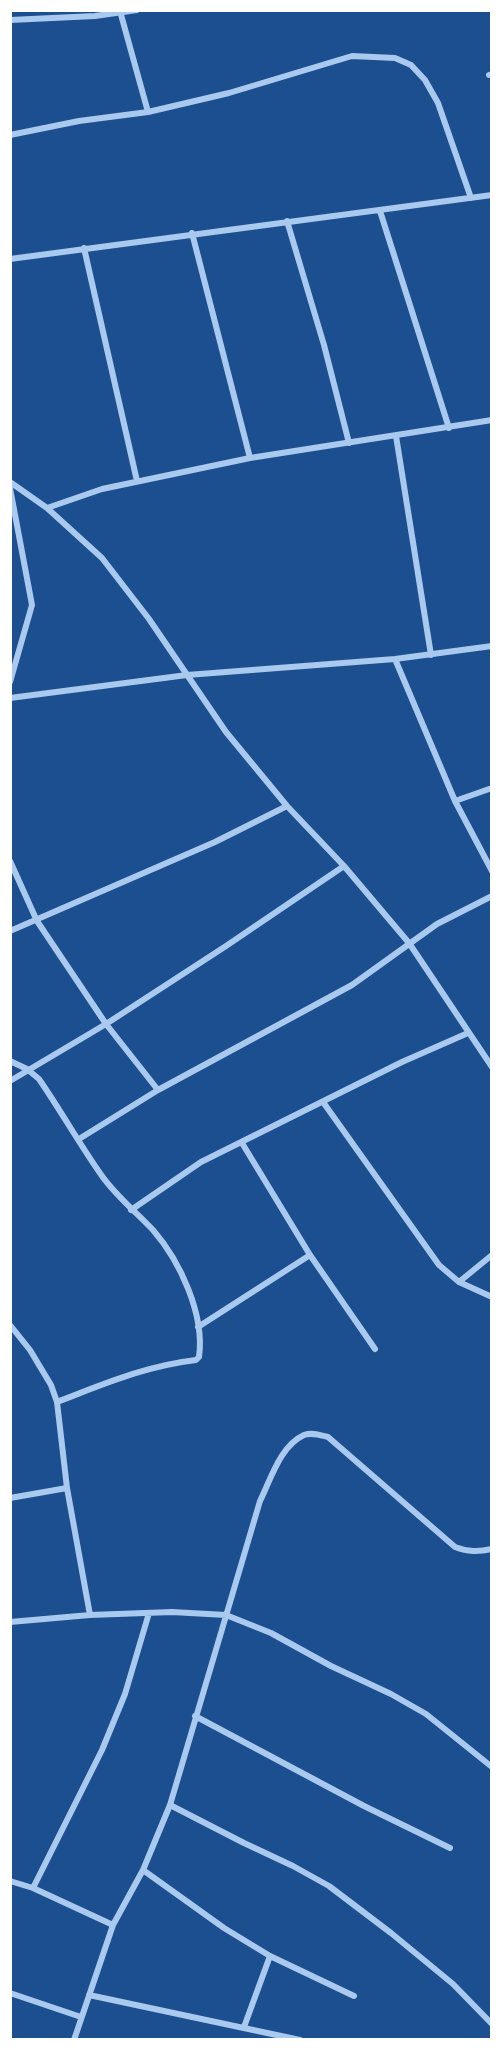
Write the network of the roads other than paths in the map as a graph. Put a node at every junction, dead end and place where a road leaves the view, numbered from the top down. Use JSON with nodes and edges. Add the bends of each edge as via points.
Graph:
{"nodes":[{"id":1,"x":137,"y":10,"type":"edge"},
{"id":2,"x":120,"y":12,"type":"edge"},
{"id":3,"x":10,"y":20,"type":"edge"},
{"id":4,"x":148,"y":112,"type":"junction"},
{"id":5,"x":10,"y":135,"type":"edge"},
{"id":6,"x":492,"y":195,"type":"edge"},
{"id":7,"x":471,"y":198,"type":"junction"},
{"id":8,"x":380,"y":211,"type":"junction"},
{"id":9,"x":287,"y":221,"type":"junction"},
{"id":10,"x":192,"y":233,"type":"junction"},
{"id":11,"x":84,"y":248,"type":"junction"},
{"id":12,"x":10,"y":259,"type":"edge"},
{"id":13,"x":492,"y":420,"type":"edge"},
{"id":14,"x":449,"y":428,"type":"junction"},
{"id":15,"x":396,"y":436,"type":"junction"},
{"id":16,"x":349,"y":443,"type":"junction"},
{"id":17,"x":250,"y":458,"type":"junction"},
{"id":18,"x":137,"y":481,"type":"junction"},
{"id":19,"x":10,"y":482,"type":"edge"},
{"id":20,"x":10,"y":488,"type":"edge"},
{"id":21,"x":47,"y":508,"type":"junction"},
{"id":22,"x":492,"y":646,"type":"edge"},
{"id":23,"x":431,"y":655,"type":"junction"},
{"id":24,"x":394,"y":659,"type":"junction"},
{"id":25,"x":187,"y":675,"type":"junction"},
{"id":26,"x":10,"y":682,"type":"edge"},
{"id":27,"x":10,"y":698,"type":"edge"},
{"id":28,"x":492,"y":788,"type":"edge"},
{"id":29,"x":455,"y":801,"type":"junction"},
{"id":30,"x":287,"y":806,"type":"junction"},
{"id":31,"x":10,"y":861,"type":"edge"},
{"id":32,"x":344,"y":866,"type":"junction"},
{"id":33,"x":492,"y":871,"type":"edge"},
{"id":34,"x":492,"y":896,"type":"edge"},
{"id":35,"x":37,"y":921,"type":"junction"},
{"id":36,"x":10,"y":931,"type":"edge"},
{"id":37,"x":409,"y":943,"type":"junction"},
{"id":38,"x":105,"y":1023,"type":"junction"},
{"id":39,"x":468,"y":1033,"type":"junction"},
{"id":40,"x":10,"y":1061,"type":"edge"},
{"id":41,"x":492,"y":1067,"type":"edge"},
{"id":42,"x":27,"y":1070,"type":"junction"},
{"id":43,"x":10,"y":1082,"type":"edge"},
{"id":44,"x":158,"y":1090,"type":"junction"},
{"id":45,"x":323,"y":1102,"type":"junction"},
{"id":46,"x":79,"y":1139,"type":"junction"},
{"id":47,"x":242,"y":1143,"type":"junction"},
{"id":48,"x":131,"y":1210,"type":"junction"},
{"id":49,"x":310,"y":1255,"type":"junction"},
{"id":50,"x":492,"y":1255,"type":"edge"},
{"id":51,"x":459,"y":1282,"type":"junction"},
{"id":52,"x":492,"y":1297,"type":"edge"},
{"id":53,"x":10,"y":1326,"type":"edge"},
{"id":54,"x":198,"y":1327,"type":"junction"},
{"id":55,"x":375,"y":1349,"type":"dead end"},
{"id":56,"x":57,"y":1402,"type":"junction"},
{"id":57,"x":67,"y":1488,"type":"junction"},
{"id":58,"x":10,"y":1498,"type":"edge"},
{"id":59,"x":492,"y":1548,"type":"edge"},
{"id":60,"x":149,"y":1613,"type":"junction"},
{"id":61,"x":90,"y":1615,"type":"junction"},
{"id":62,"x":226,"y":1615,"type":"junction"},
{"id":63,"x":10,"y":1622,"type":"edge"},
{"id":64,"x":195,"y":1716,"type":"junction"},
{"id":65,"x":492,"y":1767,"type":"edge"},
{"id":66,"x":170,"y":1806,"type":"junction"},
{"id":67,"x":450,"y":1848,"type":"dead end"},
{"id":68,"x":143,"y":1870,"type":"junction"},
{"id":69,"x":10,"y":1881,"type":"edge"},
{"id":70,"x":33,"y":1888,"type":"junction"},
{"id":71,"x":113,"y":1925,"type":"junction"},
{"id":72,"x":270,"y":1956,"type":"junction"},
{"id":73,"x":10,"y":1993,"type":"edge"},
{"id":74,"x":89,"y":1995,"type":"junction"},
{"id":75,"x":354,"y":1996,"type":"dead end"},
{"id":76,"x":81,"y":2017,"type":"junction"},
{"id":77,"x":492,"y":2024,"type":"edge"},
{"id":78,"x":244,"y":2027,"type":"junction"},
{"id":79,"x":74,"y":2040,"type":"edge"},
{"id":80,"x":300,"y":2040,"type":"edge"}],
"edges":[{"from":1,"to":2,"type":"street"},
{"from":2,"to":3,"type":"street"},
{"from":2,"to":4,"type":"street"},
{"from":4,"to":5,"type":"street"},
{"from":4,"to":7,"type":"street","via":[[230,93],[352,56],[395,58],[411,65],[438,103]]},
{"from":6,"to":7,"type":"street"},
{"from":7,"to":8,"type":"street"},
{"from":8,"to":9,"type":"street"},
{"from":8,"to":14,"type":"street"},
{"from":9,"to":10,"type":"street"},
{"from":9,"to":16,"type":"street"},
{"from":10,"to":11,"type":"street"},
{"from":10,"to":17,"type":"street"},
{"from":11,"to":12,"type":"street"},
{"from":11,"to":18,"type":"street"},
{"from":13,"to":14,"type":"street"},
{"from":14,"to":15,"type":"street"},
{"from":15,"to":16,"type":"street"},
{"from":15,"to":23,"type":"street"},
{"from":16,"to":17,"type":"street"},
{"from":17,"to":18,"type":"street"},
{"from":18,"to":21,"type":"street"},
{"from":19,"to":21,"type":"street"},
{"from":20,"to":26,"type":"street","via":[[32,605]]},
{"from":21,"to":25,"type":"street","via":[[102,558]]},
{"from":22,"to":23,"type":"street"},
{"from":23,"to":24,"type":"street"},
{"from":24,"to":25,"type":"street"},
{"from":24,"to":29,"type":"street"},
{"from":25,"to":27,"type":"street"},
{"from":25,"to":30,"type":"street","via":[[226,732]]},
{"from":28,"to":29,"type":"street"},
{"from":29,"to":33,"type":"street"},
{"from":30,"to":32,"type":"street"},
{"from":30,"to":35,"type":"street"},
{"from":31,"to":35,"type":"street"},
{"from":32,"to":37,"type":"street"},
{"from":32,"to":38,"type":"street"},
{"from":34,"to":37,"type":"street"},
{"from":35,"to":36,"type":"street"},
{"from":35,"to":38,"type":"street"},
{"from":37,"to":39,"type":"street"},
{"from":37,"to":44,"type":"street","via":[[352,985]]},
{"from":38,"to":42,"type":"street"},
{"from":38,"to":44,"type":"street"},
{"from":39,"to":41,"type":"street"},
{"from":39,"to":45,"type":"street"},
{"from":40,"to":42,"type":"street"},
{"from":42,"to":43,"type":"street"},
{"from":42,"to":46,"type":"street","via":[[39,1080]]},
{"from":44,"to":46,"type":"street"},
{"from":45,"to":47,"type":"street"},
{"from":45,"to":51,"type":"street","via":[[439,1265]]},
{"from":46,"to":48,"type":"street","via":[[103,1177]]},
{"from":47,"to":48,"type":"street","via":[[201,1162]]},
{"from":47,"to":49,"type":"street"},
{"from":48,"to":54,"type":"street","via":[[170,1252],[191,1295]]},
{"from":49,"to":54,"type":"street"},
{"from":49,"to":55,"type":"street"},
{"from":50,"to":51,"type":"street"},
{"from":51,"to":52,"type":"street"},
{"from":53,"to":56,"type":"street","via":[[30,1350]]},
{"from":54,"to":56,"type":"street","via":[[200,1352],[196,1360],[157,1365]]},
{"from":56,"to":57,"type":"street"},
{"from":57,"to":58,"type":"street"},
{"from":57,"to":61,"type":"street"},
{"from":59,"to":62,"type":"street","via":[[467,1552],[455,1547],[327,1437],[305,1435],[281,1456],[260,1501]]},
{"from":60,"to":61,"type":"street"},
{"from":60,"to":62,"type":"street"},
{"from":60,"to":70,"type":"street","via":[[125,1694],[102,1750]]},
{"from":61,"to":63,"type":"street"},
{"from":62,"to":64,"type":"street"},
{"from":62,"to":65,"type":"street","via":[[271,1633],[426,1714]]},
{"from":64,"to":66,"type":"street"},
{"from":64,"to":67,"type":"street"},
{"from":66,"to":68,"type":"street"},
{"from":66,"to":77,"type":"street","via":[[329,1886],[453,1984]]},
{"from":68,"to":71,"type":"street"},
{"from":68,"to":72,"type":"street"},
{"from":69,"to":70,"type":"street"},
{"from":70,"to":71,"type":"street"},
{"from":71,"to":74,"type":"street"},
{"from":72,"to":75,"type":"street"},
{"from":72,"to":78,"type":"street"},
{"from":73,"to":76,"type":"street"},
{"from":74,"to":76,"type":"street"},
{"from":74,"to":78,"type":"street"},
{"from":76,"to":79,"type":"street"},
{"from":78,"to":80,"type":"street"}]}
